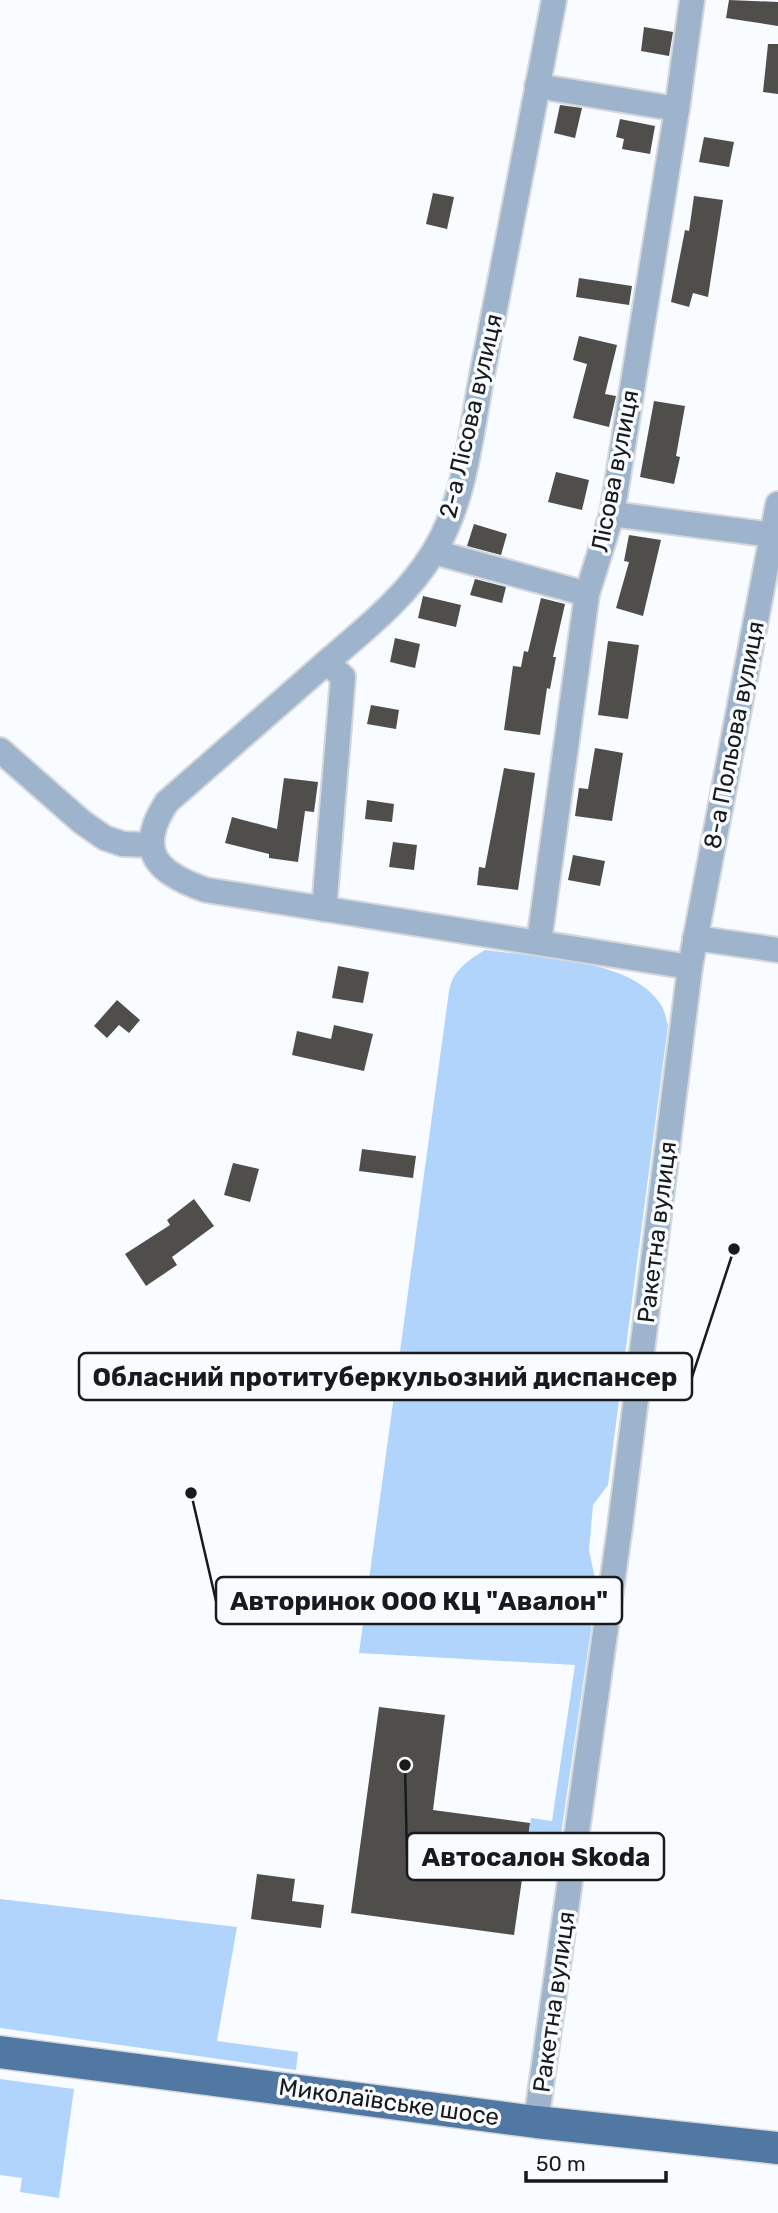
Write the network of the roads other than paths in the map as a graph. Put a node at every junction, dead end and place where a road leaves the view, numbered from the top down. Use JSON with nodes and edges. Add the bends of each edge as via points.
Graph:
{"nodes":[{"id":1,"x":554,"y":0,"type":"edge"},
{"id":2,"x":692,"y":0,"type":"edge"},
{"id":3,"x":537,"y":86,"type":"junction"},
{"id":4,"x":677,"y":109,"type":"junction"},
{"id":5,"x":778,"y":503,"type":"edge"},
{"id":6,"x":612,"y":514,"type":"junction"},
{"id":7,"x":772,"y":535,"type":"junction"},
{"id":8,"x":434,"y":551,"type":"junction"},
{"id":9,"x":587,"y":594,"type":"junction"},
{"id":10,"x":327,"y":662,"type":"junction"},
{"id":11,"x":0,"y":750,"type":"edge"},
{"id":12,"x":152,"y":845,"type":"junction"},
{"id":13,"x":324,"y":909,"type":"junction"},
{"id":14,"x":695,"y":938,"type":"junction"},
{"id":15,"x":539,"y":942,"type":"junction"},
{"id":16,"x":778,"y":950,"type":"edge"},
{"id":17,"x":690,"y":967,"type":"junction"},
{"id":18,"x":0,"y":2052,"type":"edge"},
{"id":19,"x":536,"y":2122,"type":"junction"},
{"id":20,"x":778,"y":2148,"type":"edge"}],
"edges":[{"from":1,"to":3,"type":"street","name":"2-а Лісова вулиця"},
{"from":2,"to":4,"type":"street","name":"Лісова вулиця"},
{"from":3,"to":4,"type":"street"},
{"from":3,"to":8,"type":"street","name":"2-а Лісова вулиця","via":[[456,503]]},
{"from":4,"to":6,"type":"street","name":"Лісова вулиця"},
{"from":5,"to":7,"type":"street","name":"8-а Польова вулиця"},
{"from":6,"to":7,"type":"street"},
{"from":6,"to":9,"type":"street","name":"Лісова вулиця"},
{"from":7,"to":14,"type":"street","name":"8-а Польова вулиця"},
{"from":8,"to":9,"type":"street"},
{"from":8,"to":10,"type":"street","name":"2-а Лісова вулиця","via":[[411,584]]},
{"from":9,"to":15,"type":"street","name":"Лісова вулиця"},
{"from":10,"to":12,"type":"street","name":"2-а Лісова вулиця","via":[[167,802],[152,829]]},
{"from":10,"to":13,"type":"street","via":[[343,677]]},
{"from":11,"to":12,"type":"street","via":[[105,838]]},
{"from":12,"to":13,"type":"street","via":[[166,872],[192,886]]},
{"from":13,"to":15,"type":"street"},
{"from":14,"to":16,"type":"street"},
{"from":14,"to":17,"type":"street","name":"8-а Польова вулиця"},
{"from":15,"to":17,"type":"street"},
{"from":17,"to":19,"type":"street","name":"Ракетна вулиця","via":[[620,1527]]},
{"from":18,"to":19,"type":"main road","name":"Миколаївське шосе"},
{"from":19,"to":20,"type":"main road","name":"Миколаївське шосе"}]}
